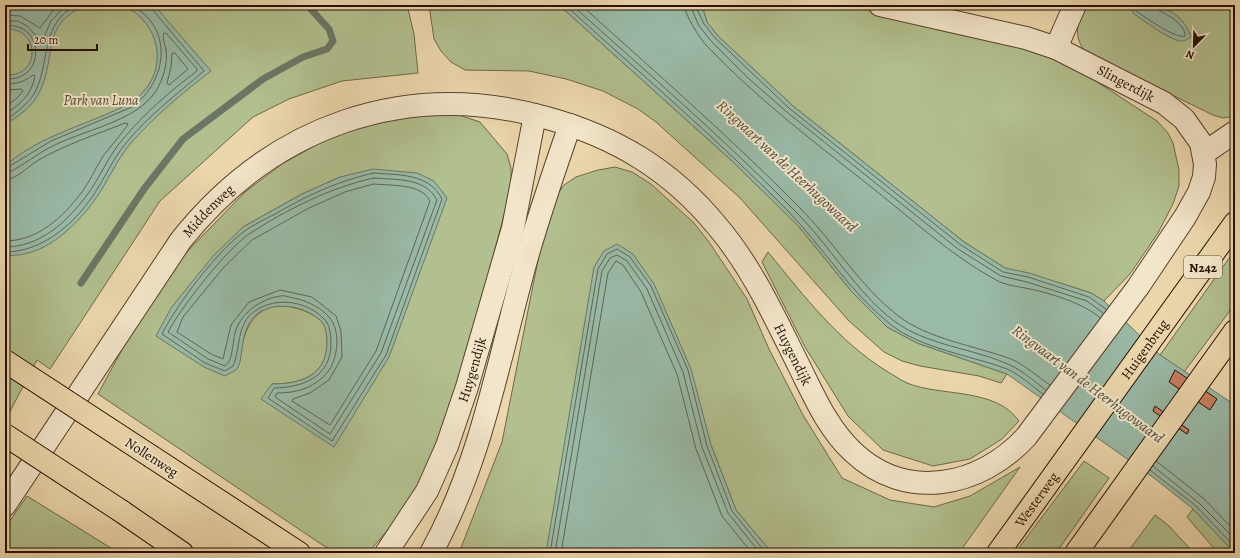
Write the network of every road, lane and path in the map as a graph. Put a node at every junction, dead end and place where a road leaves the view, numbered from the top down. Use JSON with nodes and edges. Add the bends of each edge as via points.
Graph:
{"nodes":[{"id":1,"x":880,"y":5,"type":"edge"},
{"id":2,"x":1075,"y":5,"type":"edge"},
{"id":3,"x":1056,"y":48,"type":"junction"},
{"id":4,"x":535,"y":115,"type":"junction"},
{"id":5,"x":570,"y":124,"type":"junction"},
{"id":6,"x":1235,"y":132,"type":"edge"},
{"id":7,"x":1204,"y":153,"type":"junction"},
{"id":8,"x":1235,"y":223,"type":"edge"},
{"id":9,"x":1138,"y":287,"type":"joint"},
{"id":10,"x":1235,"y":331,"type":"edge"},
{"id":11,"x":5,"y":361,"type":"edge"},
{"id":12,"x":5,"y":436,"type":"edge"},
{"id":13,"x":1060,"y":465,"type":"joint"},
{"id":14,"x":5,"y":505,"type":"edge"},
{"id":15,"x":182,"y":553,"type":"edge"},
{"id":16,"x":299,"y":553,"type":"edge"},
{"id":17,"x":386,"y":553,"type":"edge"},
{"id":18,"x":431,"y":553,"type":"edge"},
{"id":19,"x":998,"y":553,"type":"edge"},
{"id":20,"x":1076,"y":553,"type":"edge"}],
"edges":[{"from":1,"to":3,"type":"street","name":"Slingerdijk","via":[[1026,38]]},
{"from":2,"to":3,"type":"street"},
{"from":3,"to":7,"type":"street","name":"Slingerdijk","via":[[1164,103],[1187,124]]},
{"from":4,"to":5,"type":"street","name":"Huygendijk"},
{"from":4,"to":14,"type":"street","name":"Middenweg","via":[[495,106],[464,104],[412,105],[380,110],[354,117],[316,133],[243,177],[201,215],[181,240]]},
{"from":4,"to":17,"type":"street","name":"Huygendijk","via":[[513,228],[450,438],[427,491]]},
{"from":5,"to":9,"type":"street","name":"Huygendijk","via":[[636,154],[671,178],[718,227],[756,282],[820,408],[849,448],[867,463],[900,479],[939,483],[955,481],[992,467],[1016,449]]},
{"from":5,"to":18,"type":"street","name":"Huygendijk","via":[[529,250],[492,394],[466,480]]},
{"from":6,"to":7,"type":"street"},
{"from":7,"to":9,"type":"street","name":"Slingerdijk","via":[[1204,176],[1194,202]]},
{"from":8,"to":13,"type":"main road","name":"Huigenbrug","number":"N242"},
{"from":10,"to":20,"type":"main road"},
{"from":11,"to":16,"type":"main road","name":"Nollenweg","bridge":true},
{"from":12,"to":15,"type":"main road","bridge":true},
{"from":13,"to":19,"type":"main road","name":"Westerweg","number":"N242"}]}
